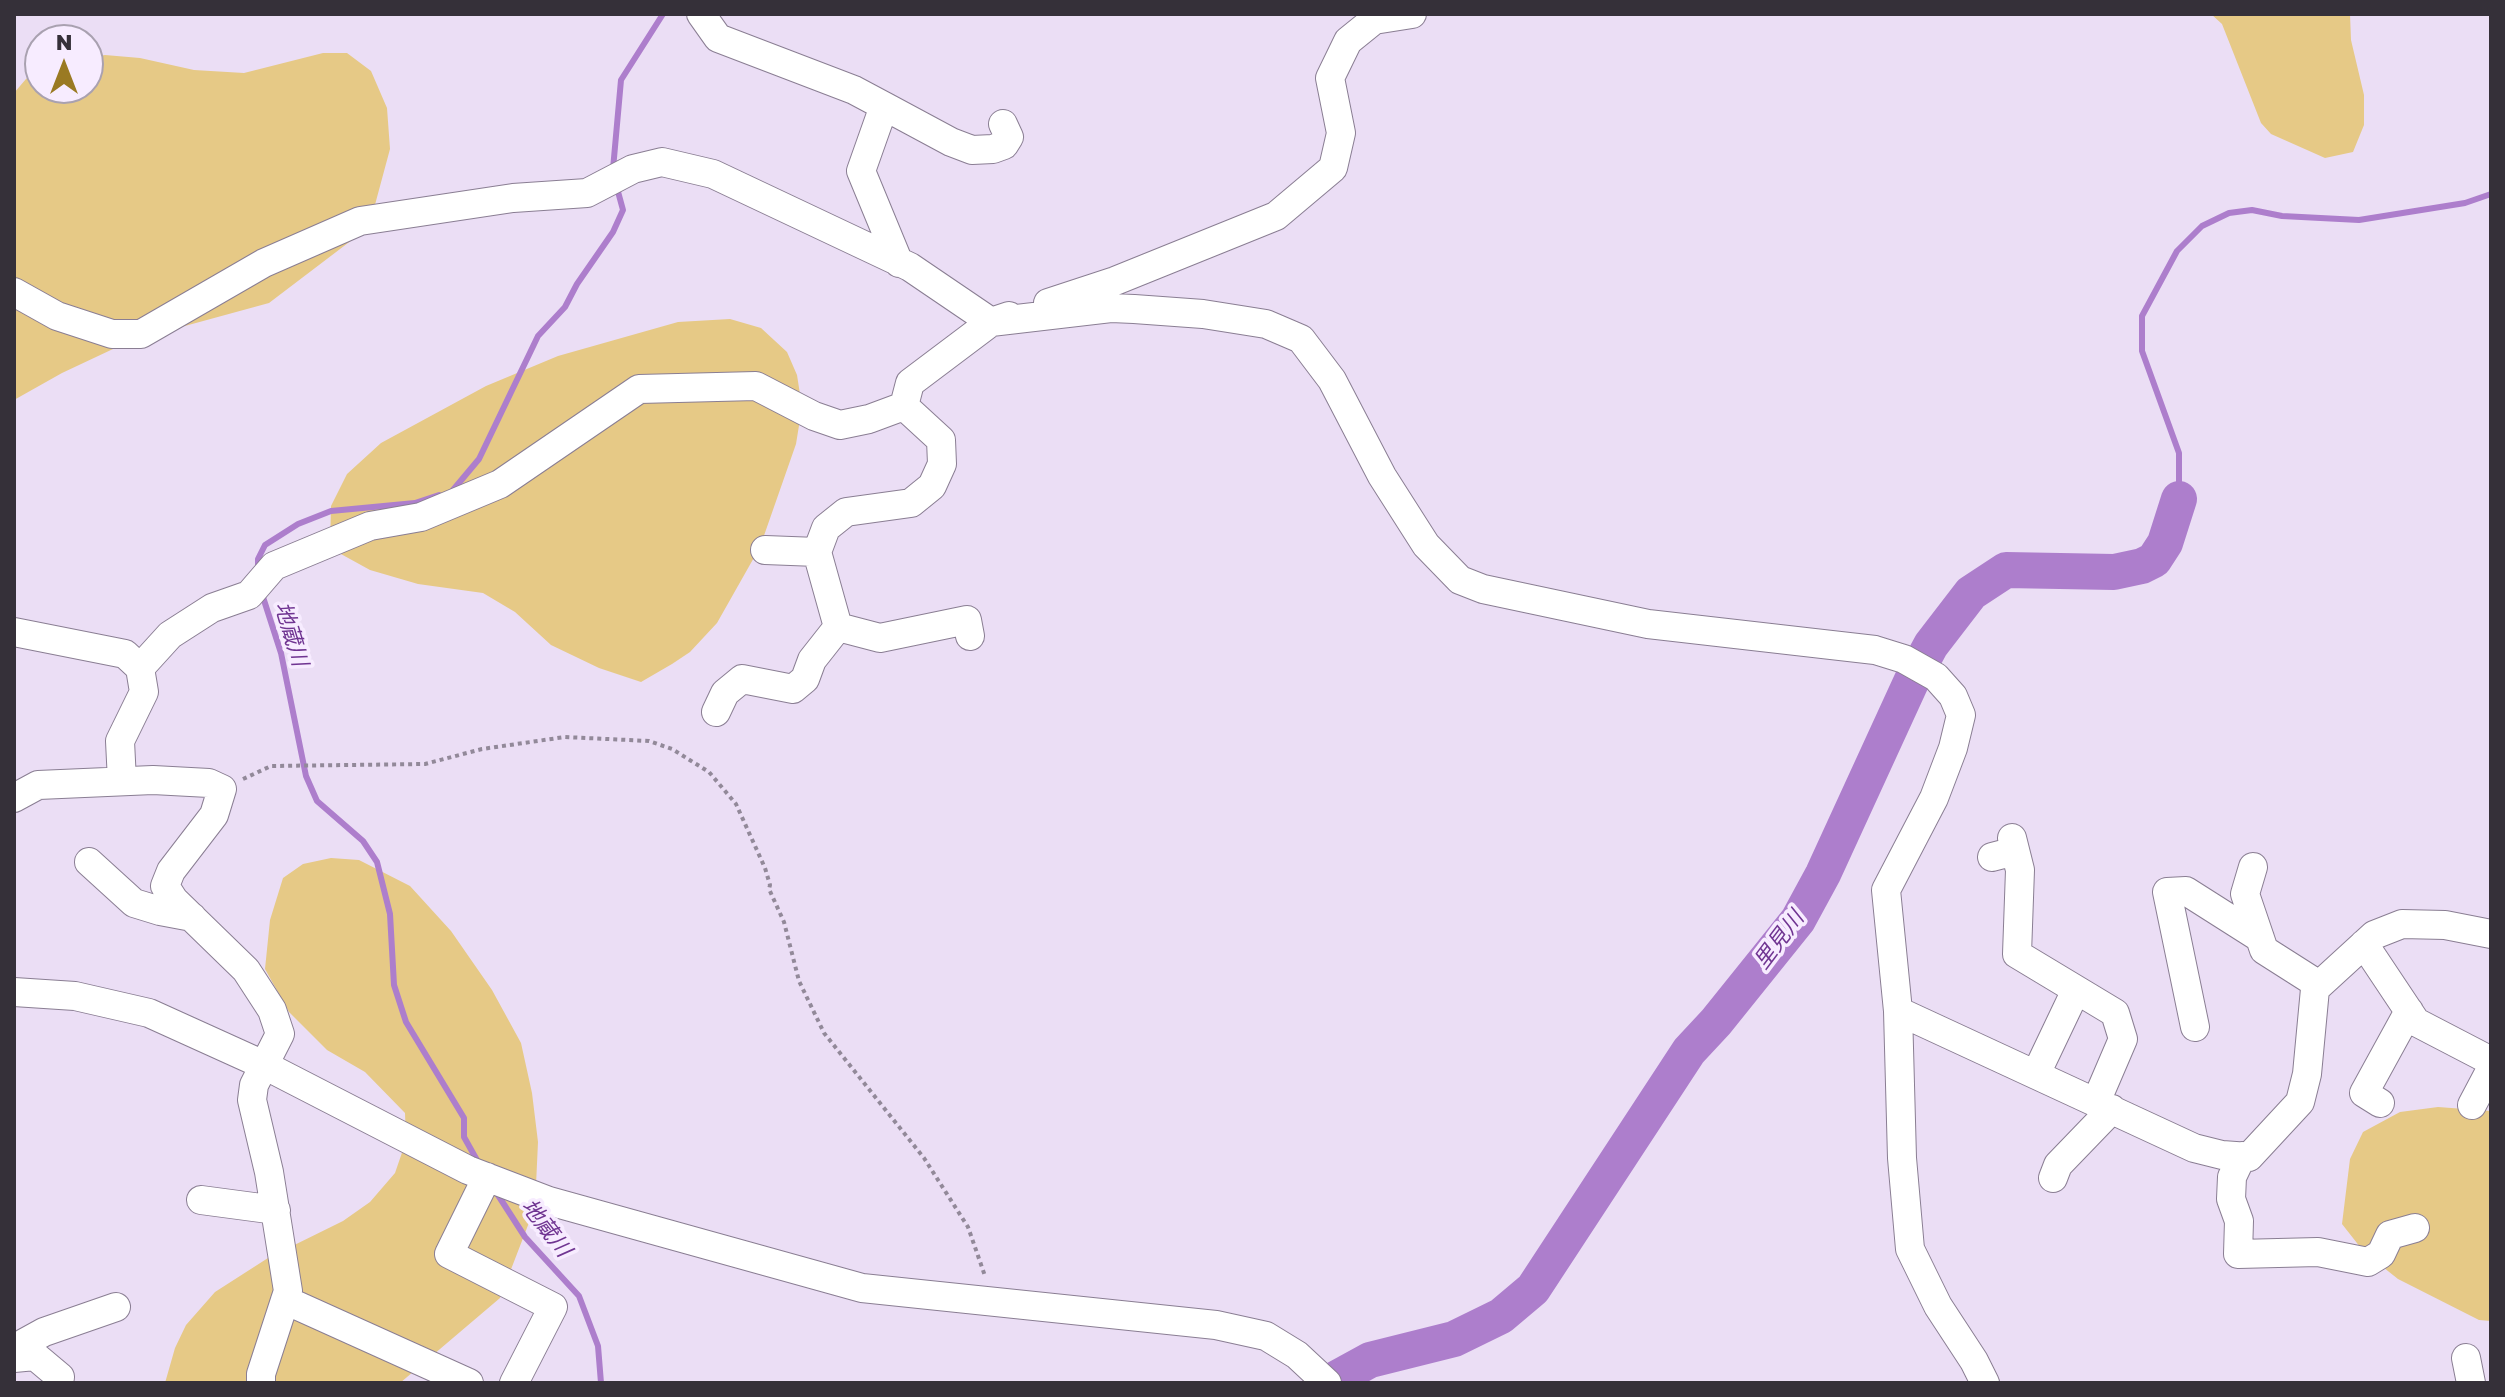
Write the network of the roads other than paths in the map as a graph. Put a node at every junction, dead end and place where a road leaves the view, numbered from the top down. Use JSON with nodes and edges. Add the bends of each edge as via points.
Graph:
{"nodes":[{"id":1,"x":701,"y":14,"type":"edge"},
{"id":2,"x":1412,"y":14,"type":"edge"},
{"id":3,"x":884,"y":106,"type":"junction"},
{"id":4,"x":1003,"y":124,"type":"dead end"},
{"id":5,"x":899,"y":263,"type":"junction"},
{"id":6,"x":14,"y":292,"type":"edge"},
{"id":7,"x":991,"y":322,"type":"junction"},
{"id":8,"x":904,"y":406,"type":"junction"},
{"id":9,"x":765,"y":550,"type":"dead end"},
{"id":10,"x":817,"y":552,"type":"junction"},
{"id":11,"x":838,"y":627,"type":"junction"},
{"id":12,"x":14,"y":632,"type":"edge"},
{"id":13,"x":970,"y":636,"type":"dead end"},
{"id":14,"x":140,"y":668,"type":"junction"},
{"id":15,"x":716,"y":712,"type":"dead end"},
{"id":16,"x":122,"y":781,"type":"junction"},
{"id":17,"x":16,"y":794,"type":"edge"},
{"id":18,"x":2006,"y":849,"type":"dead end"},
{"id":19,"x":89,"y":862,"type":"dead end"},
{"id":20,"x":2253,"y":867,"type":"dead end"},
{"id":21,"x":192,"y":917,"type":"junction"},
{"id":22,"x":2491,"y":934,"type":"edge"},
{"id":23,"x":2260,"y":938,"type":"junction"},
{"id":24,"x":2364,"y":944,"type":"junction"},
{"id":25,"x":2319,"y":985,"type":"junction"},
{"id":26,"x":2076,"y":990,"type":"junction"},
{"id":27,"x":14,"y":992,"type":"edge"},
{"id":28,"x":1898,"y":1011,"type":"junction"},
{"id":29,"x":2409,"y":1011,"type":"junction"},
{"id":30,"x":2195,"y":1027,"type":"dead end"},
{"id":31,"x":2488,"y":1056,"type":"edge"},
{"id":32,"x":266,"y":1066,"type":"junction"},
{"id":33,"x":2036,"y":1074,"type":"junction"},
{"id":34,"x":2364,"y":1093,"type":"dead end"},
{"id":35,"x":2472,"y":1105,"type":"dead end"},
{"id":36,"x":2104,"y":1106,"type":"junction"},
{"id":37,"x":2242,"y":1156,"type":"junction"},
{"id":38,"x":487,"y":1177,"type":"junction"},
{"id":39,"x":2053,"y":1178,"type":"dead end"},
{"id":40,"x":201,"y":1200,"type":"dead end"},
{"id":41,"x":276,"y":1210,"type":"junction"},
{"id":42,"x":2402,"y":1226,"type":"dead end"},
{"id":43,"x":285,"y":1300,"type":"junction"},
{"id":44,"x":116,"y":1307,"type":"dead end"},
{"id":45,"x":19,"y":1358,"type":"edge"},
{"id":46,"x":60,"y":1377,"type":"dead end"},
{"id":47,"x":1326,"y":1381,"type":"edge"},
{"id":48,"x":462,"y":1382,"type":"edge"},
{"id":49,"x":261,"y":1383,"type":"edge"},
{"id":50,"x":514,"y":1383,"type":"edge"},
{"id":51,"x":1985,"y":1383,"type":"edge"}],
"edges":[{"from":1,"to":3,"type":"street","via":[[718,38]]},
{"from":2,"to":7,"type":"street","via":[[1374,20],[1348,41],[1330,78],[1341,133],[1333,168],[1276,216],[1115,281]]},
{"from":3,"to":4,"type":"street","via":[[972,150],[1004,145],[1009,137]]},
{"from":3,"to":5,"type":"street","via":[[861,171]]},
{"from":5,"to":6,"type":"street","via":[[713,174],[662,162],[633,169],[587,193],[513,198],[360,221],[264,263],[141,334],[112,334],[57,316]]},
{"from":5,"to":7,"type":"street"},
{"from":7,"to":8,"type":"street","via":[[910,383]]},
{"from":7,"to":28,"type":"street","via":[[1111,308],[1266,324],[1301,339],[1332,380],[1382,476],[1426,545],[1460,580],[1648,624],[1875,650],[1936,677],[1961,715],[1934,798],[1886,890]]},
{"from":8,"to":10,"type":"street","via":[[941,440],[942,464],[932,486],[911,503],[846,512],[826,528]]},
{"from":8,"to":14,"type":"street","via":[[840,425],[756,386],[639,389],[500,484],[421,517],[370,526],[274,566],[249,595],[212,608],[170,635]]},
{"from":9,"to":10,"type":"street"},
{"from":10,"to":11,"type":"street"},
{"from":11,"to":13,"type":"street","via":[[880,638],[967,620]]},
{"from":11,"to":15,"type":"street","via":[[793,689],[742,679],[725,693]]},
{"from":12,"to":14,"type":"street","via":[[125,654]]},
{"from":14,"to":16,"type":"street","via":[[144,692],[120,741]]},
{"from":16,"to":17,"type":"street","via":[[38,785]]},
{"from":16,"to":21,"type":"street","via":[[209,783],[222,789],[214,815],[165,886]]},
{"from":18,"to":26,"type":"street","via":[[2020,870],[2017,954]]},
{"from":19,"to":21,"type":"street","via":[[134,903]]},
{"from":20,"to":23,"type":"street","via":[[2245,894]]},
{"from":21,"to":32,"type":"street","via":[[246,970],[272,1010],[280,1034]]},
{"from":22,"to":24,"type":"street","via":[[2402,924]]},
{"from":23,"to":25,"type":"street","via":[[2264,950]]},
{"from":23,"to":30,"type":"street","via":[[2186,891],[2167,892]]},
{"from":24,"to":25,"type":"street"},
{"from":24,"to":29,"type":"street"},
{"from":25,"to":37,"type":"street","via":[[2300,1102],[2249,1157]]},
{"from":26,"to":33,"type":"street"},
{"from":26,"to":36,"type":"street","via":[[2115,1013],[2123,1039]]},
{"from":27,"to":32,"type":"street","via":[[75,996],[149,1013]]},
{"from":28,"to":33,"type":"street"},
{"from":28,"to":51,"type":"street","via":[[1910,1249]]},
{"from":29,"to":31,"type":"street","via":[[2416,1022]]},
{"from":29,"to":34,"type":"street"},
{"from":31,"to":35,"type":"street"},
{"from":32,"to":38,"type":"street"},
{"from":32,"to":41,"type":"street","via":[[252,1100]]},
{"from":33,"to":36,"type":"street"},
{"from":36,"to":37,"type":"street","via":[[2194,1148]]},
{"from":36,"to":39,"type":"street"},
{"from":37,"to":42,"type":"street","via":[[2232,1177],[2231,1199],[2239,1221],[2238,1254],[2318,1252],[2353,1266],[2381,1254],[2390,1235]]},
{"from":38,"to":47,"type":"street","via":[[549,1201],[862,1288],[1216,1325],[1266,1336]]},
{"from":38,"to":50,"type":"street","via":[[449,1254],[553,1307]]},
{"from":40,"to":41,"type":"street"},
{"from":41,"to":43,"type":"street"},
{"from":43,"to":48,"type":"street"},
{"from":43,"to":49,"type":"street"},
{"from":44,"to":45,"type":"street","via":[[44,1332],[24,1343]]},
{"from":45,"to":46,"type":"street","via":[[35,1356]]}]}
